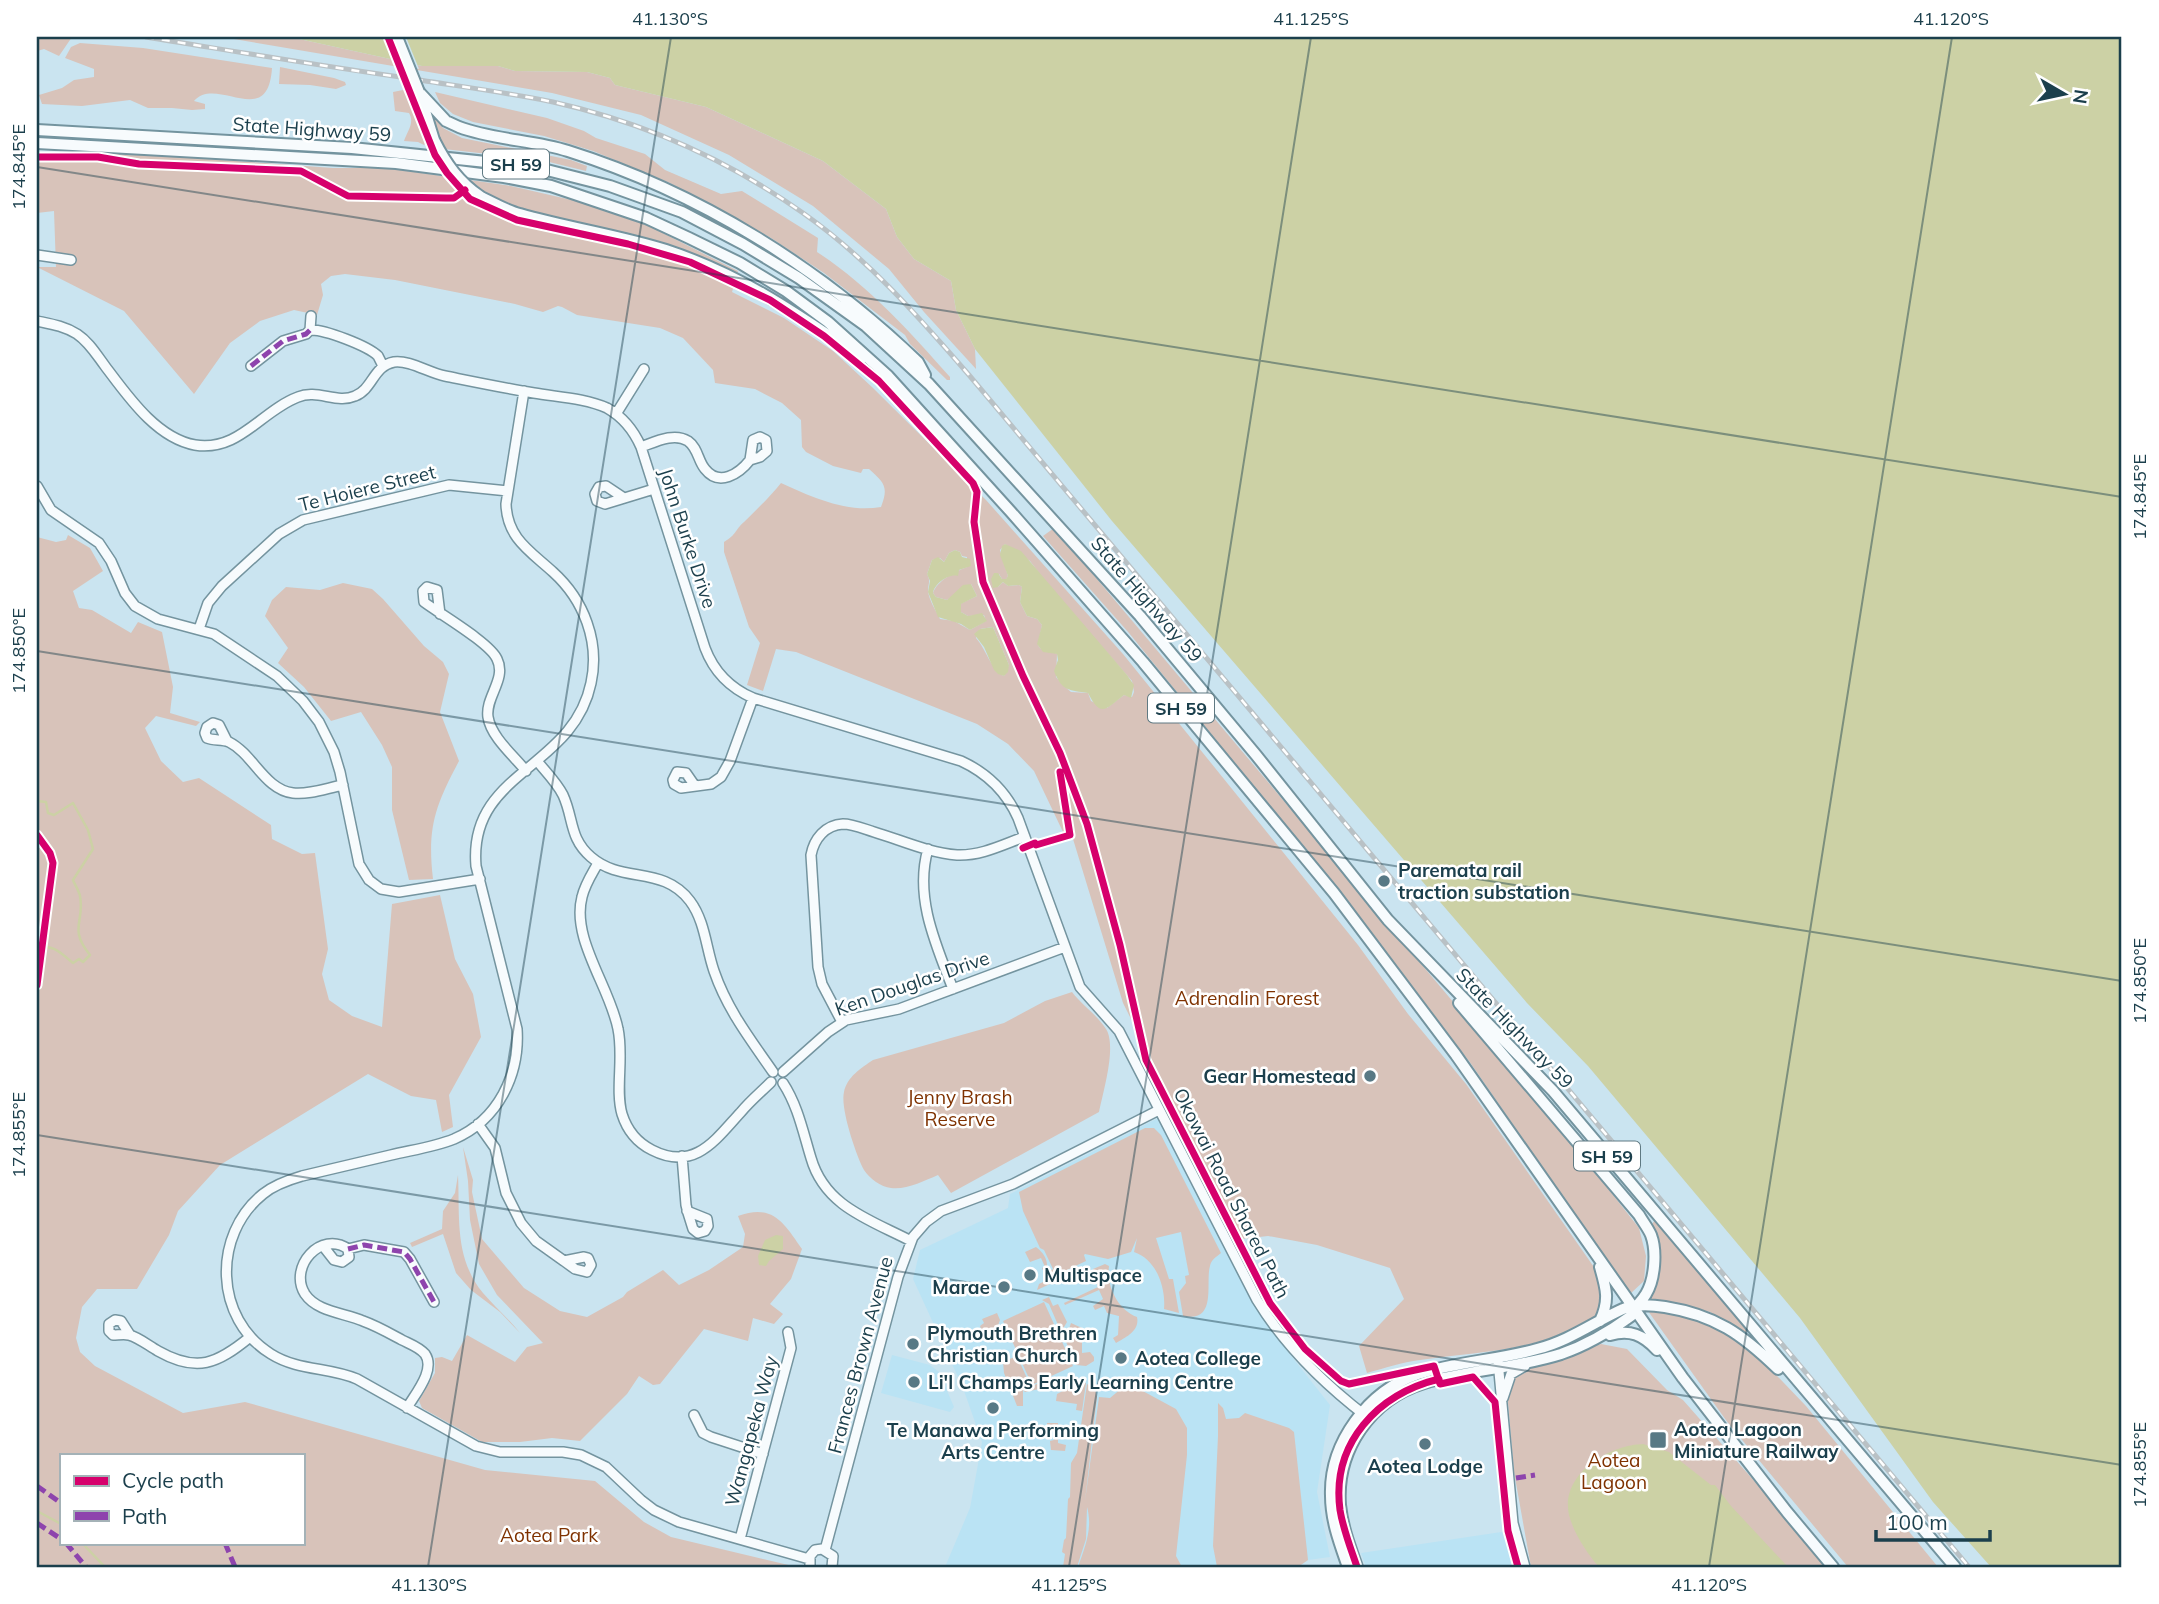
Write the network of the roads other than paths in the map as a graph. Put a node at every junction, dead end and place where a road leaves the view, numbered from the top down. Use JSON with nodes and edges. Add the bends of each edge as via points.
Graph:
{"nodes":[{"id":1,"x":397,"y":37,"type":"edge"},
{"id":2,"x":419,"y":92,"type":"junction"},
{"id":3,"x":38,"y":130,"type":"edge"},
{"id":4,"x":38,"y":143,"type":"edge"},
{"id":5,"x":37,"y":255,"type":"edge"},
{"id":6,"x":71,"y":260,"type":"dead end"},
{"id":7,"x":311,"y":316,"type":"dead end"},
{"id":8,"x":37,"y":321,"type":"edge"},
{"id":9,"x":310,"y":330,"type":"junction"},
{"id":10,"x":251,"y":366,"type":"dead end"},
{"id":11,"x":383,"y":366,"type":"junction"},
{"id":12,"x":644,"y":369,"type":"dead end"},
{"id":13,"x":888,"y":376,"type":"junction"},
{"id":14,"x":929,"y":384,"type":"junction"},
{"id":15,"x":524,"y":391,"type":"junction"},
{"id":16,"x":616,"y":414,"type":"junction"},
{"id":17,"x":641,"y":447,"type":"junction"},
{"id":18,"x":750,"y":460,"type":"dead end"},
{"id":19,"x":37,"y":486,"type":"edge"},
{"id":20,"x":654,"y":489,"type":"junction"},
{"id":21,"x":508,"y":491,"type":"junction"},
{"id":22,"x":624,"y":498,"type":"dead end"},
{"id":23,"x":440,"y":614,"type":"dead end"},
{"id":24,"x":199,"y":629,"type":"junction"},
{"id":25,"x":753,"y":698,"type":"junction"},
{"id":26,"x":227,"y":741,"type":"dead end"},
{"id":27,"x":537,"y":761,"type":"junction"},
{"id":28,"x":526,"y":771,"type":"junction"},
{"id":29,"x":343,"y":785,"type":"junction"},
{"id":30,"x":695,"y":786,"type":"dead end"},
{"id":31,"x":1024,"y":837,"type":"junction"},
{"id":32,"x":928,"y":849,"type":"junction"},
{"id":33,"x":598,"y":863,"type":"junction"},
{"id":34,"x":480,"y":879,"type":"junction"},
{"id":35,"x":1396,"y":929,"type":"junction"},
{"id":36,"x":1065,"y":947,"type":"junction"},
{"id":37,"x":953,"y":989,"type":"junction"},
{"id":38,"x":842,"y":1022,"type":"junction"},
{"id":39,"x":776,"y":1075,"type":"junction"},
{"id":40,"x":1159,"y":1110,"type":"junction"},
{"id":41,"x":478,"y":1125,"type":"junction"},
{"id":42,"x":682,"y":1156,"type":"junction"},
{"id":43,"x":687,"y":1211,"type":"dead end"},
{"id":44,"x":911,"y":1241,"type":"junction"},
{"id":45,"x":323,"y":1246,"type":"junction"},
{"id":46,"x":348,"y":1250,"type":"junction"},
{"id":47,"x":1598,"y":1257,"type":"junction"},
{"id":48,"x":564,"y":1261,"type":"dead end"},
{"id":49,"x":434,"y":1302,"type":"dead end"},
{"id":50,"x":1634,"y":1307,"type":"junction"},
{"id":51,"x":1600,"y":1321,"type":"junction"},
{"id":52,"x":788,"y":1332,"type":"dead end"},
{"id":53,"x":130,"y":1335,"type":"dead end"},
{"id":54,"x":250,"y":1337,"type":"junction"},
{"id":55,"x":1598,"y":1339,"type":"junction"},
{"id":56,"x":1558,"y":1355,"type":"junction"},
{"id":57,"x":1498,"y":1363,"type":"junction"},
{"id":58,"x":1683,"y":1378,"type":"junction"},
{"id":59,"x":1807,"y":1394,"type":"junction"},
{"id":60,"x":1502,"y":1407,"type":"junction"},
{"id":61,"x":407,"y":1408,"type":"junction"},
{"id":62,"x":694,"y":1415,"type":"dead end"},
{"id":63,"x":1365,"y":1416,"type":"junction"},
{"id":64,"x":763,"y":1454,"type":"junction"},
{"id":65,"x":740,"y":1539,"type":"junction"},
{"id":66,"x":825,"y":1549,"type":"junction"},
{"id":67,"x":810,"y":1563,"type":"edge"},
{"id":68,"x":836,"y":1567,"type":"edge"},
{"id":69,"x":1349,"y":1567,"type":"edge"},
{"id":70,"x":1357,"y":1567,"type":"edge"},
{"id":71,"x":1525,"y":1567,"type":"edge"},
{"id":72,"x":1833,"y":1567,"type":"edge"},
{"id":73,"x":1955,"y":1567,"type":"edge"}],
"edges":[{"from":1,"to":2,"type":"main road","bridge":true},
{"from":2,"to":13,"type":"main road","bridge":true,"via":[[434,140],[449,168],[481,197],[518,214],[621,237],[726,274],[779,302]]},
{"from":2,"to":14,"type":"main road","via":[[446,121],[459,127],[612,166],[739,227],[851,302],[918,362]]},
{"from":3,"to":14,"type":"main road","name":"State Highway 59","number":"SH 59","via":[[405,153],[535,167],[610,186],[681,212],[799,278],[866,326]]},
{"from":4,"to":13,"type":"main road","name":"State Highway 59","number":"SH 59","via":[[396,163],[571,191],[646,218],[740,263],[828,322]]},
{"from":5,"to":6,"type":"street"},
{"from":7,"to":9,"type":"street"},
{"from":8,"to":11,"type":"street","via":[[59,326],[88,343],[147,416],[176,439],[195,445],[239,437],[302,395],[355,396]]},
{"from":9,"to":10,"type":"street","via":[[283,341]]},
{"from":9,"to":11,"type":"street","via":[[328,332],[369,351]]},
{"from":11,"to":15,"type":"street","via":[[403,363],[432,374]]},
{"from":12,"to":16,"type":"street"},
{"from":13,"to":47,"type":"main road","name":"State Highway 59","number":"SH 59","via":[[1143,662],[1334,893],[1456,1055]]},
{"from":14,"to":35,"type":"main road","name":"State Highway 59","number":"SH 59","via":[[1170,651]]},
{"from":15,"to":16,"type":"street","via":[[591,403]]},
{"from":15,"to":21,"type":"street"},
{"from":16,"to":17,"type":"street","name":"John Burke Drive"},
{"from":17,"to":18,"type":"street","via":[[671,438],[689,442],[703,468],[721,478],[735,476]]},
{"from":17,"to":20,"type":"street","name":"John Burke Drive"},
{"from":19,"to":24,"type":"street","via":[[51,510],[99,543],[135,606],[158,619]]},
{"from":20,"to":22,"type":"street"},
{"from":20,"to":25,"type":"street","name":"John Burke Drive","via":[[707,656],[727,682]]},
{"from":21,"to":24,"type":"street","name":"Te Hoiere Street","via":[[449,485],[303,520],[279,534],[222,586],[208,603]]},
{"from":21,"to":27,"type":"street","via":[[506,512],[511,530],[571,591],[587,621],[594,649],[591,684],[580,715],[562,740]]},
{"from":23,"to":28,"type":"street","via":[[495,655],[500,673],[489,705],[490,723]]},
{"from":24,"to":29,"type":"street","via":[[215,634],[261,665],[303,701],[330,742]]},
{"from":25,"to":30,"type":"street","via":[[726,771],[717,781]]},
{"from":25,"to":31,"type":"street","name":"John Burke Drive","via":[[970,765],[1004,794]]},
{"from":26,"to":29,"type":"street","via":[[284,791],[297,794]]},
{"from":27,"to":28,"type":"street"},
{"from":27,"to":33,"type":"street","via":[[562,794],[578,841]]},
{"from":28,"to":34,"type":"street","via":[[499,794],[480,822],[475,851]]},
{"from":29,"to":34,"type":"street","via":[[357,858],[364,875],[381,889],[393,892]]},
{"from":31,"to":32,"type":"street","via":[[970,855]]},
{"from":31,"to":36,"type":"street","name":"John Burke Drive"},
{"from":32,"to":37,"type":"street","via":[[928,919]]},
{"from":32,"to":38,"type":"street","via":[[845,824],[824,831],[813,846],[818,967]]},
{"from":33,"to":39,"type":"street","via":[[658,878],[684,894],[697,912],[725,997],[749,1041]]},
{"from":33,"to":42,"type":"street","via":[[584,888],[580,916],[619,1031],[622,1114],[642,1144],[657,1153]]},
{"from":34,"to":41,"type":"street","via":[[518,1041],[509,1083]]},
{"from":35,"to":50,"type":"main road","via":[[1651,1234],[1654,1261],[1648,1290]]},
{"from":35,"to":59,"type":"main road","name":"State Highway 59","number":"SH 59","via":[[1553,1091]]},
{"from":36,"to":37,"type":"street","name":"Ken Douglas Drive"},
{"from":36,"to":40,"type":"street","name":"John Burke Drive","via":[[1080,986],[1119,1031]]},
{"from":37,"to":38,"type":"street","name":"Ken Douglas Drive"},
{"from":38,"to":39,"type":"street","name":"Ken Douglas Drive"},
{"from":39,"to":42,"type":"street","name":"Ken Douglas Drive","via":[[712,1145]]},
{"from":39,"to":44,"type":"street","via":[[785,1077],[783,1083],[816,1172],[828,1191],[848,1209]]},
{"from":40,"to":44,"type":"street","name":"Frances Brown Avenue","via":[[1013,1184],[941,1211]]},
{"from":40,"to":63,"type":"street","name":"John Burke Drive","via":[[1272,1325],[1295,1353]]},
{"from":41,"to":48,"type":"street","via":[[495,1147],[506,1193],[521,1223],[536,1241]]},
{"from":41,"to":54,"type":"street","via":[[443,1143],[302,1176],[262,1195],[237,1225],[227,1256],[231,1303]]},
{"from":42,"to":43,"type":"street"},
{"from":44,"to":66,"type":"street","name":"Frances Brown Avenue"},
{"from":45,"to":46,"type":"street","via":[[339,1245]]},
{"from":45,"to":46,"type":"street","via":[[337,1261],[346,1260]]},
{"from":45,"to":61,"type":"street","via":[[310,1253],[301,1270],[302,1288],[310,1300],[373,1325],[417,1348],[427,1359],[428,1371]]},
{"from":46,"to":49,"type":"street","via":[[364,1245],[404,1252]]},
{"from":47,"to":50,"type":"main road","name":"State Highway 59","number":"SH 59"},
{"from":47,"to":51,"type":"main road","via":[[1608,1296]]},
{"from":50,"to":51,"type":"main road"},
{"from":50,"to":55,"type":"main road","via":[[1632,1316]]},
{"from":50,"to":58,"type":"main road","name":"State Highway 59","number":"SH 59"},
{"from":50,"to":59,"type":"main road","via":[[1649,1304],[1706,1316],[1750,1344]]},
{"from":51,"to":57,"type":"main road","via":[[1558,1343]]},
{"from":52,"to":64,"type":"street","name":"Wangapeka Way","via":[[791,1348]]},
{"from":53,"to":54,"type":"street","via":[[175,1360],[196,1364],[224,1357]]},
{"from":54,"to":61,"type":"street","via":[[283,1361],[350,1376]]},
{"from":55,"to":56,"type":"main road"},
{"from":55,"to":58,"type":"main road","via":[[1621,1332],[1641,1336]]},
{"from":56,"to":57,"type":"main road"},
{"from":56,"to":60,"type":"street","via":[[1511,1374]]},
{"from":57,"to":60,"type":"street"},
{"from":57,"to":63,"type":"main road","via":[[1414,1386]]},
{"from":58,"to":72,"type":"main road","name":"State Highway 59","number":"SH 59"},
{"from":59,"to":73,"type":"main road","name":"State Highway 59","number":"SH 59"},
{"from":60,"to":71,"type":"street","via":[[1513,1523]]},
{"from":61,"to":65,"type":"street","via":[[486,1449],[563,1452],[590,1458],[664,1515]]},
{"from":62,"to":64,"type":"street","via":[[703,1433]]},
{"from":63,"to":69,"type":"main road","via":[[1339,1449],[1332,1480],[1332,1513]]},
{"from":63,"to":70,"type":"main road","via":[[1340,1479],[1340,1508]]},
{"from":64,"to":65,"type":"street","name":"Wangapeka Way"},
{"from":65,"to":67,"type":"street"},
{"from":66,"to":67,"type":"street","via":[[815,1550]]},
{"from":66,"to":68,"type":"street"}]}
